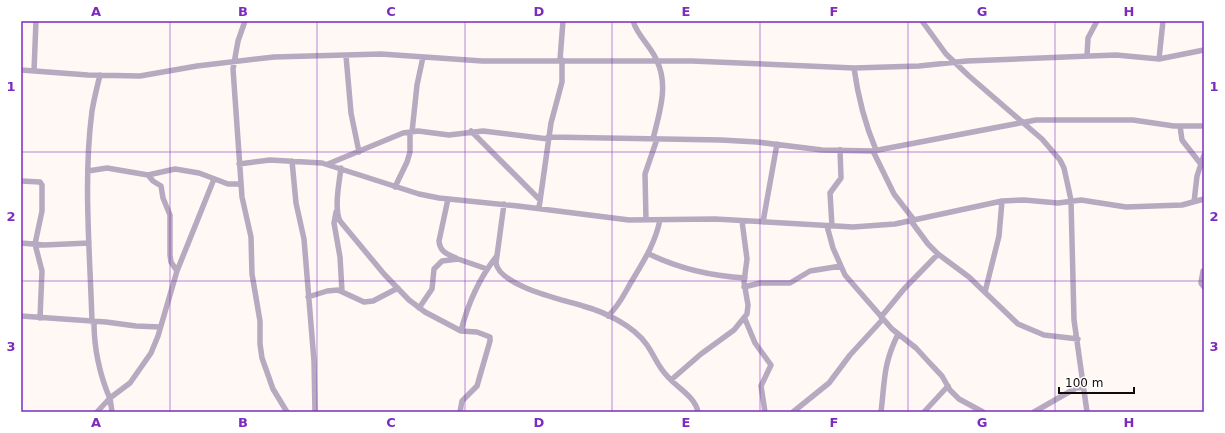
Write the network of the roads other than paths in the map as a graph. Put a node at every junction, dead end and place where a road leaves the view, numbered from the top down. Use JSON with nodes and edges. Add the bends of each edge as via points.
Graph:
{"nodes":[{"id":1,"x":36,"y":21,"type":"edge"},
{"id":2,"x":245,"y":21,"type":"edge"},
{"id":3,"x":563,"y":21,"type":"edge"},
{"id":4,"x":633,"y":21,"type":"edge"},
{"id":5,"x":922,"y":21,"type":"edge"},
{"id":6,"x":1097,"y":21,"type":"edge"},
{"id":7,"x":1163,"y":21,"type":"edge"},
{"id":8,"x":1204,"y":50,"type":"edge"},
{"id":9,"x":346,"y":56,"type":"junction"},
{"id":10,"x":1087,"y":56,"type":"junction"},
{"id":11,"x":423,"y":57,"type":"junction"},
{"id":12,"x":1159,"y":59,"type":"junction"},
{"id":13,"x":561,"y":60,"type":"junction"},
{"id":14,"x":657,"y":60,"type":"junction"},
{"id":15,"x":234,"y":61,"type":"junction"},
{"id":16,"x":956,"y":63,"type":"junction"},
{"id":17,"x":854,"y":68,"type":"junction"},
{"id":18,"x":21,"y":70,"type":"edge"},
{"id":19,"x":34,"y":71,"type":"junction"},
{"id":20,"x":100,"y":75,"type":"junction"},
{"id":21,"x":1021,"y":122,"type":"junction"},
{"id":22,"x":1180,"y":126,"type":"junction"},
{"id":23,"x":1204,"y":126,"type":"edge"},
{"id":24,"x":411,"y":132,"type":"junction"},
{"id":25,"x":471,"y":132,"type":"junction"},
{"id":26,"x":548,"y":138,"type":"junction"},
{"id":27,"x":655,"y":139,"type":"junction"},
{"id":28,"x":777,"y":144,"type":"junction"},
{"id":29,"x":840,"y":150,"type":"junction"},
{"id":30,"x":874,"y":150,"type":"junction"},
{"id":31,"x":359,"y":152,"type":"junction"},
{"id":32,"x":1204,"y":155,"type":"edge"},
{"id":33,"x":292,"y":161,"type":"junction"},
{"id":34,"x":1200,"y":163,"type":"junction"},
{"id":35,"x":239,"y":164,"type":"junction"},
{"id":36,"x":328,"y":164,"type":"junction"},
{"id":37,"x":341,"y":168,"type":"junction"},
{"id":38,"x":88,"y":171,"type":"junction"},
{"id":39,"x":148,"y":175,"type":"junction"},
{"id":40,"x":214,"y":179,"type":"junction"},
{"id":41,"x":21,"y":181,"type":"edge"},
{"id":42,"x":241,"y":184,"type":"junction"},
{"id":43,"x":395,"y":187,"type":"junction"},
{"id":44,"x":448,"y":199,"type":"junction"},
{"id":45,"x":1204,"y":199,"type":"edge"},
{"id":46,"x":540,"y":200,"type":"junction"},
{"id":47,"x":1071,"y":200,"type":"junction"},
{"id":48,"x":1002,"y":201,"type":"junction"},
{"id":49,"x":1194,"y":202,"type":"junction"},
{"id":50,"x":504,"y":204,"type":"junction"},
{"id":51,"x":539,"y":208,"type":"junction"},
{"id":52,"x":337,"y":209,"type":"junction"},
{"id":53,"x":646,"y":220,"type":"junction"},
{"id":54,"x":660,"y":220,"type":"junction"},
{"id":55,"x":742,"y":221,"type":"junction"},
{"id":56,"x":913,"y":221,"type":"junction"},
{"id":57,"x":763,"y":222,"type":"junction"},
{"id":58,"x":830,"y":226,"type":"junction"},
{"id":59,"x":21,"y":243,"type":"edge"},
{"id":60,"x":89,"y":243,"type":"junction"},
{"id":61,"x":35,"y":244,"type":"junction"},
{"id":62,"x":649,"y":254,"type":"junction"},
{"id":63,"x":938,"y":254,"type":"junction"},
{"id":64,"x":497,"y":255,"type":"junction"},
{"id":65,"x":458,"y":259,"type":"junction"},
{"id":66,"x":841,"y":266,"type":"junction"},
{"id":67,"x":487,"y":269,"type":"junction"},
{"id":68,"x":177,"y":271,"type":"junction"},
{"id":69,"x":1203,"y":271,"type":"dead end"},
{"id":70,"x":744,"y":278,"type":"junction"},
{"id":71,"x":744,"y":287,"type":"junction"},
{"id":72,"x":1204,"y":287,"type":"edge"},
{"id":73,"x":398,"y":288,"type":"junction"},
{"id":74,"x":342,"y":291,"type":"junction"},
{"id":75,"x":985,"y":292,"type":"junction"},
{"id":76,"x":308,"y":297,"type":"junction"},
{"id":77,"x":419,"y":308,"type":"junction"},
{"id":78,"x":21,"y":316,"type":"edge"},
{"id":79,"x":608,"y":316,"type":"junction"},
{"id":80,"x":40,"y":318,"type":"junction"},
{"id":81,"x":882,"y":318,"type":"junction"},
{"id":82,"x":744,"y":319,"type":"junction"},
{"id":83,"x":93,"y":322,"type":"junction"},
{"id":84,"x":160,"y":327,"type":"junction"},
{"id":85,"x":462,"y":331,"type":"junction"},
{"id":86,"x":898,"y":334,"type":"junction"},
{"id":87,"x":1078,"y":339,"type":"junction"},
{"id":88,"x":671,"y":380,"type":"junction"},
{"id":89,"x":948,"y":386,"type":"junction"},
{"id":90,"x":1084,"y":387,"type":"junction"},
{"id":91,"x":110,"y":398,"type":"junction"},
{"id":92,"x":97,"y":412,"type":"edge"},
{"id":93,"x":112,"y":412,"type":"edge"},
{"id":94,"x":287,"y":412,"type":"edge"},
{"id":95,"x":316,"y":412,"type":"edge"},
{"id":96,"x":460,"y":412,"type":"edge"},
{"id":97,"x":699,"y":412,"type":"edge"},
{"id":98,"x":765,"y":412,"type":"edge"},
{"id":99,"x":793,"y":412,"type":"edge"},
{"id":100,"x":881,"y":412,"type":"edge"},
{"id":101,"x":924,"y":412,"type":"edge"},
{"id":102,"x":983,"y":412,"type":"edge"},
{"id":103,"x":1034,"y":412,"type":"edge"},
{"id":104,"x":1087,"y":412,"type":"edge"}],
"edges":[{"from":1,"to":19,"type":"street"},
{"from":2,"to":15,"type":"street"},
{"from":3,"to":13,"type":"street"},
{"from":4,"to":14,"type":"street"},
{"from":5,"to":16,"type":"street","via":[[946,54]]},
{"from":6,"to":10,"type":"street","via":[[1088,38]]},
{"from":7,"to":12,"type":"street"},
{"from":8,"to":12,"type":"street"},
{"from":9,"to":11,"type":"street","via":[[381,54]]},
{"from":9,"to":15,"type":"street","via":[[298,55]]},
{"from":9,"to":31,"type":"street","via":[[351,117]]},
{"from":10,"to":12,"type":"street","via":[[1116,55]]},
{"from":10,"to":16,"type":"street"},
{"from":11,"to":13,"type":"street","via":[[482,61]]},
{"from":11,"to":24,"type":"street"},
{"from":13,"to":14,"type":"street"},
{"from":13,"to":26,"type":"street","via":[[561,88]]},
{"from":14,"to":17,"type":"street"},
{"from":14,"to":27,"type":"street","via":[[663,101]]},
{"from":15,"to":20,"type":"street","via":[[140,76]]},
{"from":15,"to":35,"type":"street"},
{"from":16,"to":17,"type":"street"},
{"from":16,"to":21,"type":"street"},
{"from":17,"to":30,"type":"street","via":[[856,87]]},
{"from":18,"to":19,"type":"street"},
{"from":19,"to":20,"type":"street"},
{"from":20,"to":38,"type":"street","via":[[92,111]]},
{"from":21,"to":22,"type":"street","via":[[1133,120]]},
{"from":21,"to":30,"type":"street"},
{"from":21,"to":47,"type":"street","via":[[1042,139],[1060,160]]},
{"from":22,"to":23,"type":"street"},
{"from":22,"to":34,"type":"street","via":[[1182,140]]},
{"from":24,"to":25,"type":"street","via":[[430,131],[449,135]]},
{"from":24,"to":31,"type":"street"},
{"from":24,"to":43,"type":"street","via":[[410,152]]},
{"from":25,"to":26,"type":"street","via":[[499,132]]},
{"from":25,"to":46,"type":"street"},
{"from":26,"to":27,"type":"street"},
{"from":26,"to":46,"type":"street"},
{"from":27,"to":28,"type":"street"},
{"from":27,"to":53,"type":"street","via":[[645,174]]},
{"from":28,"to":29,"type":"street"},
{"from":28,"to":57,"type":"street"},
{"from":29,"to":30,"type":"street"},
{"from":29,"to":58,"type":"street","via":[[842,178],[832,189],[830,197]]},
{"from":30,"to":56,"type":"street","via":[[894,194]]},
{"from":31,"to":36,"type":"street"},
{"from":32,"to":34,"type":"street"},
{"from":33,"to":35,"type":"street","via":[[270,160]]},
{"from":33,"to":36,"type":"street"},
{"from":33,"to":76,"type":"street","via":[[296,203],[303,232]]},
{"from":34,"to":49,"type":"street"},
{"from":35,"to":42,"type":"street"},
{"from":36,"to":37,"type":"street"},
{"from":37,"to":43,"type":"street"},
{"from":37,"to":52,"type":"street"},
{"from":38,"to":39,"type":"street","via":[[108,168]]},
{"from":38,"to":60,"type":"street"},
{"from":39,"to":40,"type":"street","via":[[175,169],[200,173]]},
{"from":39,"to":68,"type":"street","via":[[161,186],[163,198],[169,209],[170,255]]},
{"from":40,"to":42,"type":"street","via":[[228,184]]},
{"from":40,"to":68,"type":"street"},
{"from":41,"to":61,"type":"street","via":[[40,182],[42,185],[42,211]]},
{"from":42,"to":94,"type":"street","via":[[251,237],[252,274],[260,321],[260,344],[268,378]]},
{"from":43,"to":44,"type":"street"},
{"from":44,"to":50,"type":"street"},
{"from":44,"to":65,"type":"street","via":[[438,241],[439,247],[446,254]]},
{"from":45,"to":49,"type":"street"},
{"from":46,"to":51,"type":"street"},
{"from":47,"to":48,"type":"street","via":[[1058,203]]},
{"from":47,"to":49,"type":"street","via":[[1126,207],[1182,206]]},
{"from":47,"to":87,"type":"street","via":[[1074,320]]},
{"from":48,"to":56,"type":"street"},
{"from":48,"to":75,"type":"street","via":[[999,236]]},
{"from":50,"to":51,"type":"street"},
{"from":50,"to":64,"type":"street"},
{"from":51,"to":53,"type":"street"},
{"from":52,"to":73,"type":"street","via":[[340,221]]},
{"from":52,"to":74,"type":"street","via":[[334,223]]},
{"from":53,"to":54,"type":"street"},
{"from":54,"to":55,"type":"street"},
{"from":54,"to":62,"type":"street","via":[[656,239]]},
{"from":55,"to":57,"type":"street"},
{"from":55,"to":70,"type":"street","via":[[747,259]]},
{"from":56,"to":58,"type":"street","via":[[877,226]]},
{"from":56,"to":63,"type":"street"},
{"from":57,"to":58,"type":"street"},
{"from":58,"to":66,"type":"street","via":[[833,248]]},
{"from":59,"to":61,"type":"street"},
{"from":60,"to":61,"type":"street"},
{"from":60,"to":83,"type":"street"},
{"from":61,"to":80,"type":"street","via":[[42,271]]},
{"from":62,"to":70,"type":"street","via":[[706,274]]},
{"from":62,"to":79,"type":"street","via":[[622,300]]},
{"from":63,"to":75,"type":"street"},
{"from":63,"to":81,"type":"street"},
{"from":64,"to":67,"type":"street"},
{"from":64,"to":79,"type":"street","via":[[496,267],[505,277],[563,302],[583,305]]},
{"from":65,"to":67,"type":"street"},
{"from":65,"to":77,"type":"street","via":[[447,259],[437,264],[432,289]]},
{"from":66,"to":71,"type":"street","via":[[810,272],[790,283],[760,283]]},
{"from":66,"to":81,"type":"street","via":[[845,275]]},
{"from":67,"to":85,"type":"street","via":[[470,302]]},
{"from":68,"to":84,"type":"street"},
{"from":69,"to":72,"type":"street","via":[[1201,283]]},
{"from":70,"to":71,"type":"street"},
{"from":71,"to":82,"type":"street","via":[[749,309]]},
{"from":73,"to":74,"type":"street","via":[[373,301],[364,302]]},
{"from":73,"to":77,"type":"street"},
{"from":74,"to":76,"type":"street","via":[[327,291]]},
{"from":75,"to":87,"type":"street","via":[[1018,324],[1031,331]]},
{"from":76,"to":95,"type":"street"},
{"from":77,"to":85,"type":"street"},
{"from":78,"to":80,"type":"street"},
{"from":79,"to":88,"type":"street","via":[[641,338],[648,346],[656,364]]},
{"from":80,"to":83,"type":"street"},
{"from":81,"to":86,"type":"street"},
{"from":81,"to":99,"type":"street","via":[[829,383]]},
{"from":82,"to":88,"type":"street"},
{"from":82,"to":98,"type":"street","via":[[754,343],[771,365],[761,386]]},
{"from":83,"to":84,"type":"street"},
{"from":83,"to":91,"type":"street","via":[[97,361]]},
{"from":84,"to":91,"type":"street","via":[[151,353],[140,370],[130,383]]},
{"from":85,"to":96,"type":"street","via":[[484,334],[490,337],[490,342],[477,386],[462,401]]},
{"from":86,"to":89,"type":"street","via":[[916,348]]},
{"from":86,"to":100,"type":"street","via":[[887,359]]},
{"from":87,"to":90,"type":"street"},
{"from":88,"to":97,"type":"street","via":[[693,400]]},
{"from":89,"to":101,"type":"street"},
{"from":89,"to":102,"type":"street","via":[[959,399]]},
{"from":90,"to":103,"type":"street","via":[[1076,388]]},
{"from":90,"to":104,"type":"street"},
{"from":91,"to":92,"type":"street"},
{"from":91,"to":93,"type":"street"}]}
